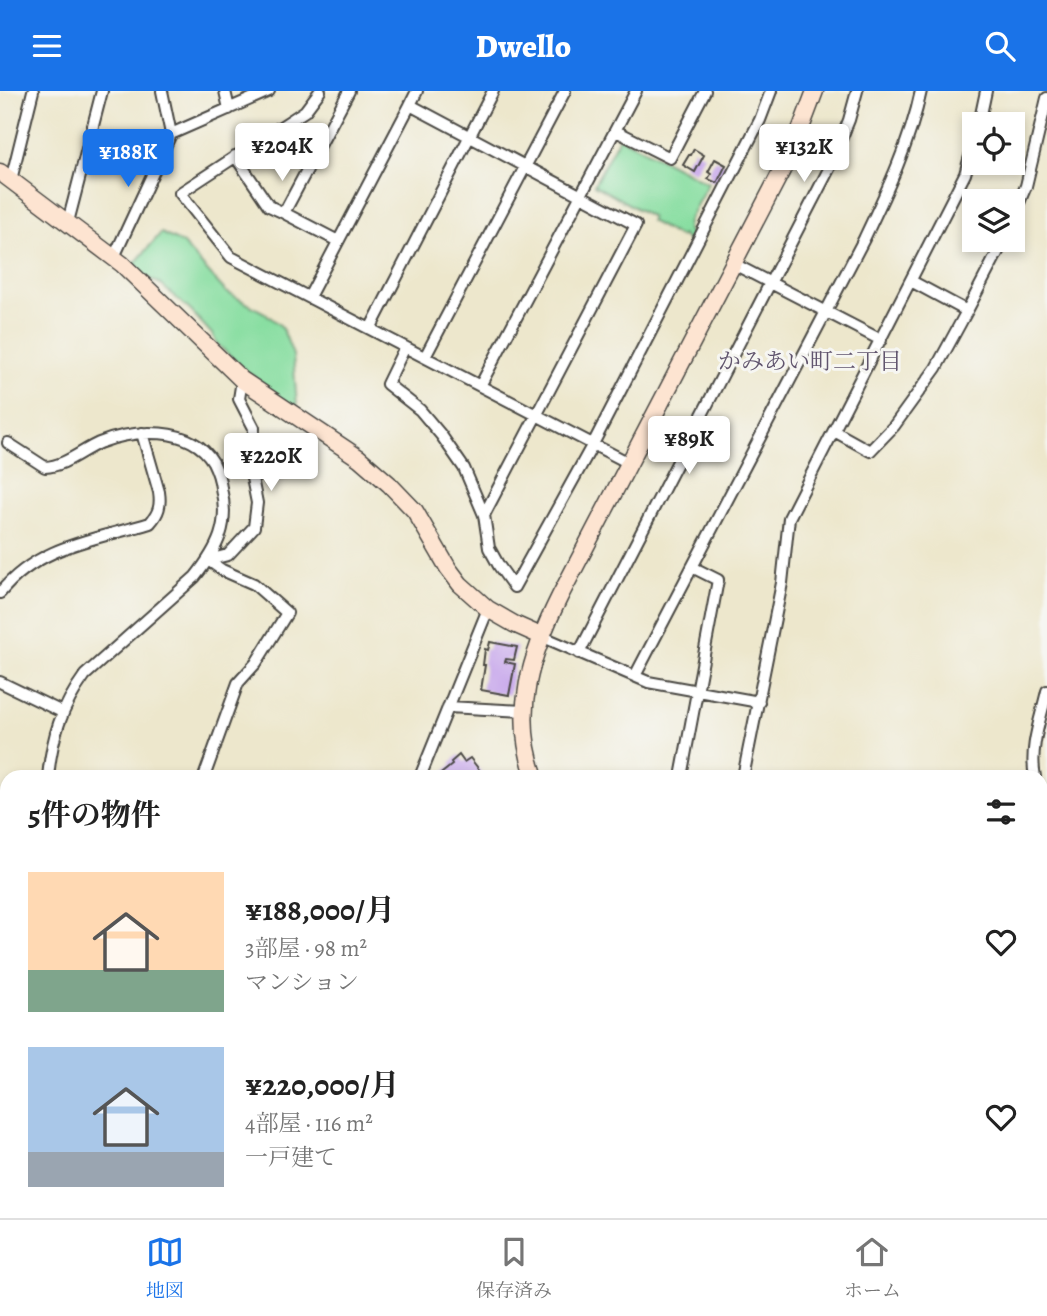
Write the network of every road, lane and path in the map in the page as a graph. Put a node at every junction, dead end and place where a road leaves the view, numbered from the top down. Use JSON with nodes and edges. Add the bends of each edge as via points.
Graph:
{"nodes":[{"id":1,"x":33,"y":91,"type":"edge"},
{"id":2,"x":102,"y":91,"type":"edge"},
{"id":3,"x":162,"y":91,"type":"edge"},
{"id":4,"x":225,"y":91,"type":"edge"},
{"id":5,"x":269,"y":91,"type":"edge"},
{"id":6,"x":320,"y":91,"type":"edge"},
{"id":7,"x":349,"y":91,"type":"edge"},
{"id":8,"x":417,"y":91,"type":"edge"},
{"id":9,"x":493,"y":91,"type":"edge"},
{"id":10,"x":565,"y":91,"type":"edge"},
{"id":11,"x":636,"y":91,"type":"edge"},
{"id":12,"x":705,"y":91,"type":"edge"},
{"id":13,"x":771,"y":91,"type":"edge"},
{"id":14,"x":815,"y":91,"type":"edge"},
{"id":15,"x":857,"y":91,"type":"edge"},
{"id":16,"x":921,"y":91,"type":"edge"},
{"id":17,"x":986,"y":91,"type":"edge"},
{"id":18,"x":1047,"y":98,"type":"edge"},
{"id":19,"x":410,"y":105,"type":"junction"},
{"id":20,"x":229,"y":109,"type":"junction"},
{"id":21,"x":982,"y":112,"type":"edge"},
{"id":22,"x":616,"y":131,"type":"junction"},
{"id":23,"x":171,"y":134,"type":"junction"},
{"id":24,"x":469,"y":137,"type":"junction"},
{"id":25,"x":235,"y":156,"type":"junction"},
{"id":26,"x":526,"y":166,"type":"junction"},
{"id":27,"x":964,"y":175,"type":"edge"},
{"id":28,"x":5,"y":176,"type":"edge"},
{"id":29,"x":1025,"y":189,"type":"edge"},
{"id":30,"x":581,"y":195,"type":"junction"},
{"id":31,"x":284,"y":213,"type":"junction"},
{"id":32,"x":68,"y":222,"type":"junction"},
{"id":33,"x":338,"y":241,"type":"junction"},
{"id":34,"x":997,"y":252,"type":"edge"},
{"id":35,"x":114,"y":257,"type":"junction"},
{"id":36,"x":734,"y":264,"type":"junction"},
{"id":37,"x":911,"y":281,"type":"junction"},
{"id":38,"x":771,"y":284,"type":"junction"},
{"id":39,"x":309,"y":297,"type":"junction"},
{"id":40,"x":826,"y":311,"type":"junction"},
{"id":41,"x":967,"y":311,"type":"junction"},
{"id":42,"x":370,"y":329,"type":"junction"},
{"id":43,"x":881,"y":339,"type":"junction"},
{"id":44,"x":405,"y":347,"type":"junction"},
{"id":45,"x":425,"y":358,"type":"junction"},
{"id":46,"x":242,"y":380,"type":"junction"},
{"id":47,"x":480,"y":386,"type":"junction"},
{"id":48,"x":537,"y":415,"type":"junction"},
{"id":49,"x":834,"y":431,"type":"junction"},
{"id":50,"x":142,"y":433,"type":"junction"},
{"id":51,"x":8,"y":443,"type":"dead end"},
{"id":52,"x":593,"y":445,"type":"junction"},
{"id":53,"x":629,"y":463,"type":"junction"},
{"id":54,"x":484,"y":515,"type":"junction"},
{"id":55,"x":208,"y":560,"type":"junction"},
{"id":56,"x":692,"y":566,"type":"junction"},
{"id":57,"x":0,"y":593,"type":"edge"},
{"id":58,"x":488,"y":609,"type":"junction"},
{"id":59,"x":541,"y":636,"type":"junction"},
{"id":60,"x":579,"y":653,"type":"junction"},
{"id":61,"x":635,"y":676,"type":"junction"},
{"id":62,"x":0,"y":682,"type":"edge"},
{"id":63,"x":698,"y":691,"type":"junction"},
{"id":64,"x":1047,"y":691,"type":"edge"},
{"id":65,"x":760,"y":702,"type":"junction"},
{"id":66,"x":448,"y":707,"type":"junction"},
{"id":67,"x":524,"y":711,"type":"junction"},
{"id":68,"x":62,"y":712,"type":"junction"},
{"id":69,"x":48,"y":770,"type":"edge"},
{"id":70,"x":207,"y":770,"type":"edge"},
{"id":71,"x":422,"y":770,"type":"edge"},
{"id":72,"x":532,"y":770,"type":"edge"},
{"id":73,"x":682,"y":770,"type":"edge"},
{"id":74,"x":745,"y":770,"type":"edge"},
{"id":75,"x":1034,"y":770,"type":"edge"}],
"edges":[{"from":1,"to":28,"type":"street"},
{"from":2,"to":32,"type":"street"},
{"from":3,"to":23,"type":"street"},
{"from":4,"to":20,"type":"street"},
{"from":5,"to":20,"type":"street"},
{"from":6,"to":25,"type":"street","via":[[305,111]]},
{"from":7,"to":31,"type":"street"},
{"from":8,"to":19,"type":"street"},
{"from":9,"to":24,"type":"street"},
{"from":10,"to":26,"type":"street"},
{"from":11,"to":22,"type":"street"},
{"from":12,"to":22,"type":"street","via":[[670,158]]},
{"from":13,"to":52,"type":"street","via":[[761,120]]},
{"from":14,"to":36,"type":"street","via":[[793,149]]},
{"from":15,"to":38,"type":"street","via":[[830,167]]},
{"from":16,"to":40,"type":"street","via":[[898,167]]},
{"from":17,"to":21,"type":"street"},
{"from":18,"to":29,"type":"street"},
{"from":19,"to":24,"type":"street"},
{"from":19,"to":33,"type":"street"},
{"from":20,"to":23,"type":"street"},
{"from":22,"to":30,"type":"street"},
{"from":23,"to":35,"type":"street"},
{"from":24,"to":26,"type":"street"},
{"from":24,"to":42,"type":"street"},
{"from":25,"to":31,"type":"street","via":[[269,206]]},
{"from":25,"to":39,"type":"street","via":[[180,193],[231,257]]},
{"from":26,"to":30,"type":"street"},
{"from":26,"to":45,"type":"street"},
{"from":27,"to":37,"type":"street"},
{"from":28,"to":32,"type":"street"},
{"from":30,"to":47,"type":"street"},
{"from":30,"to":48,"type":"street","via":[[636,225]]},
{"from":31,"to":33,"type":"street"},
{"from":32,"to":35,"type":"street"},
{"from":33,"to":39,"type":"street"},
{"from":34,"to":41,"type":"street"},
{"from":35,"to":46,"type":"street"},
{"from":36,"to":38,"type":"street"},
{"from":36,"to":53,"type":"street"},
{"from":37,"to":41,"type":"street"},
{"from":37,"to":43,"type":"street"},
{"from":38,"to":40,"type":"street"},
{"from":38,"to":60,"type":"street"},
{"from":39,"to":42,"type":"street"},
{"from":40,"to":43,"type":"street"},
{"from":40,"to":56,"type":"street"},
{"from":41,"to":49,"type":"street","via":[[936,368],[870,451]]},
{"from":42,"to":44,"type":"street"},
{"from":43,"to":49,"type":"street"},
{"from":44,"to":45,"type":"street"},
{"from":44,"to":54,"type":"street","via":[[387,384],[442,435],[464,468]]},
{"from":45,"to":47,"type":"street"},
{"from":46,"to":55,"type":"street","via":[[239,399],[254,428],[254,527],[228,555]]},
{"from":46,"to":58,"type":"street","via":[[359,458],[389,484],[415,511],[454,576]]},
{"from":47,"to":48,"type":"street"},
{"from":48,"to":52,"type":"street"},
{"from":48,"to":54,"type":"street"},
{"from":49,"to":65,"type":"street","via":[[789,517]]},
{"from":50,"to":51,"type":"street","via":[[97,444],[51,467]]},
{"from":50,"to":55,"type":"street","via":[[192,442],[213,462],[225,510],[217,545]]},
{"from":50,"to":57,"type":"street","via":[[160,501],[150,523],[51,552]]},
{"from":52,"to":53,"type":"street"},
{"from":52,"to":54,"type":"street","via":[[514,587],[489,548]]},
{"from":53,"to":59,"type":"street"},
{"from":55,"to":68,"type":"street","via":[[195,577],[85,675]]},
{"from":55,"to":70,"type":"street","via":[[254,584],[287,613],[238,683]]},
{"from":56,"to":61,"type":"street"},
{"from":56,"to":63,"type":"street","via":[[718,580]]},
{"from":58,"to":59,"type":"street"},
{"from":58,"to":66,"type":"street"},
{"from":59,"to":60,"type":"street"},
{"from":59,"to":67,"type":"street"},
{"from":60,"to":61,"type":"street"},
{"from":61,"to":63,"type":"street"},
{"from":62,"to":68,"type":"street"},
{"from":63,"to":65,"type":"street"},
{"from":63,"to":73,"type":"street"},
{"from":64,"to":75,"type":"street","via":[[1036,734]]},
{"from":65,"to":74,"type":"street"},
{"from":66,"to":67,"type":"street"},
{"from":66,"to":71,"type":"street"},
{"from":67,"to":72,"type":"street"},
{"from":68,"to":69,"type":"street"}]}
